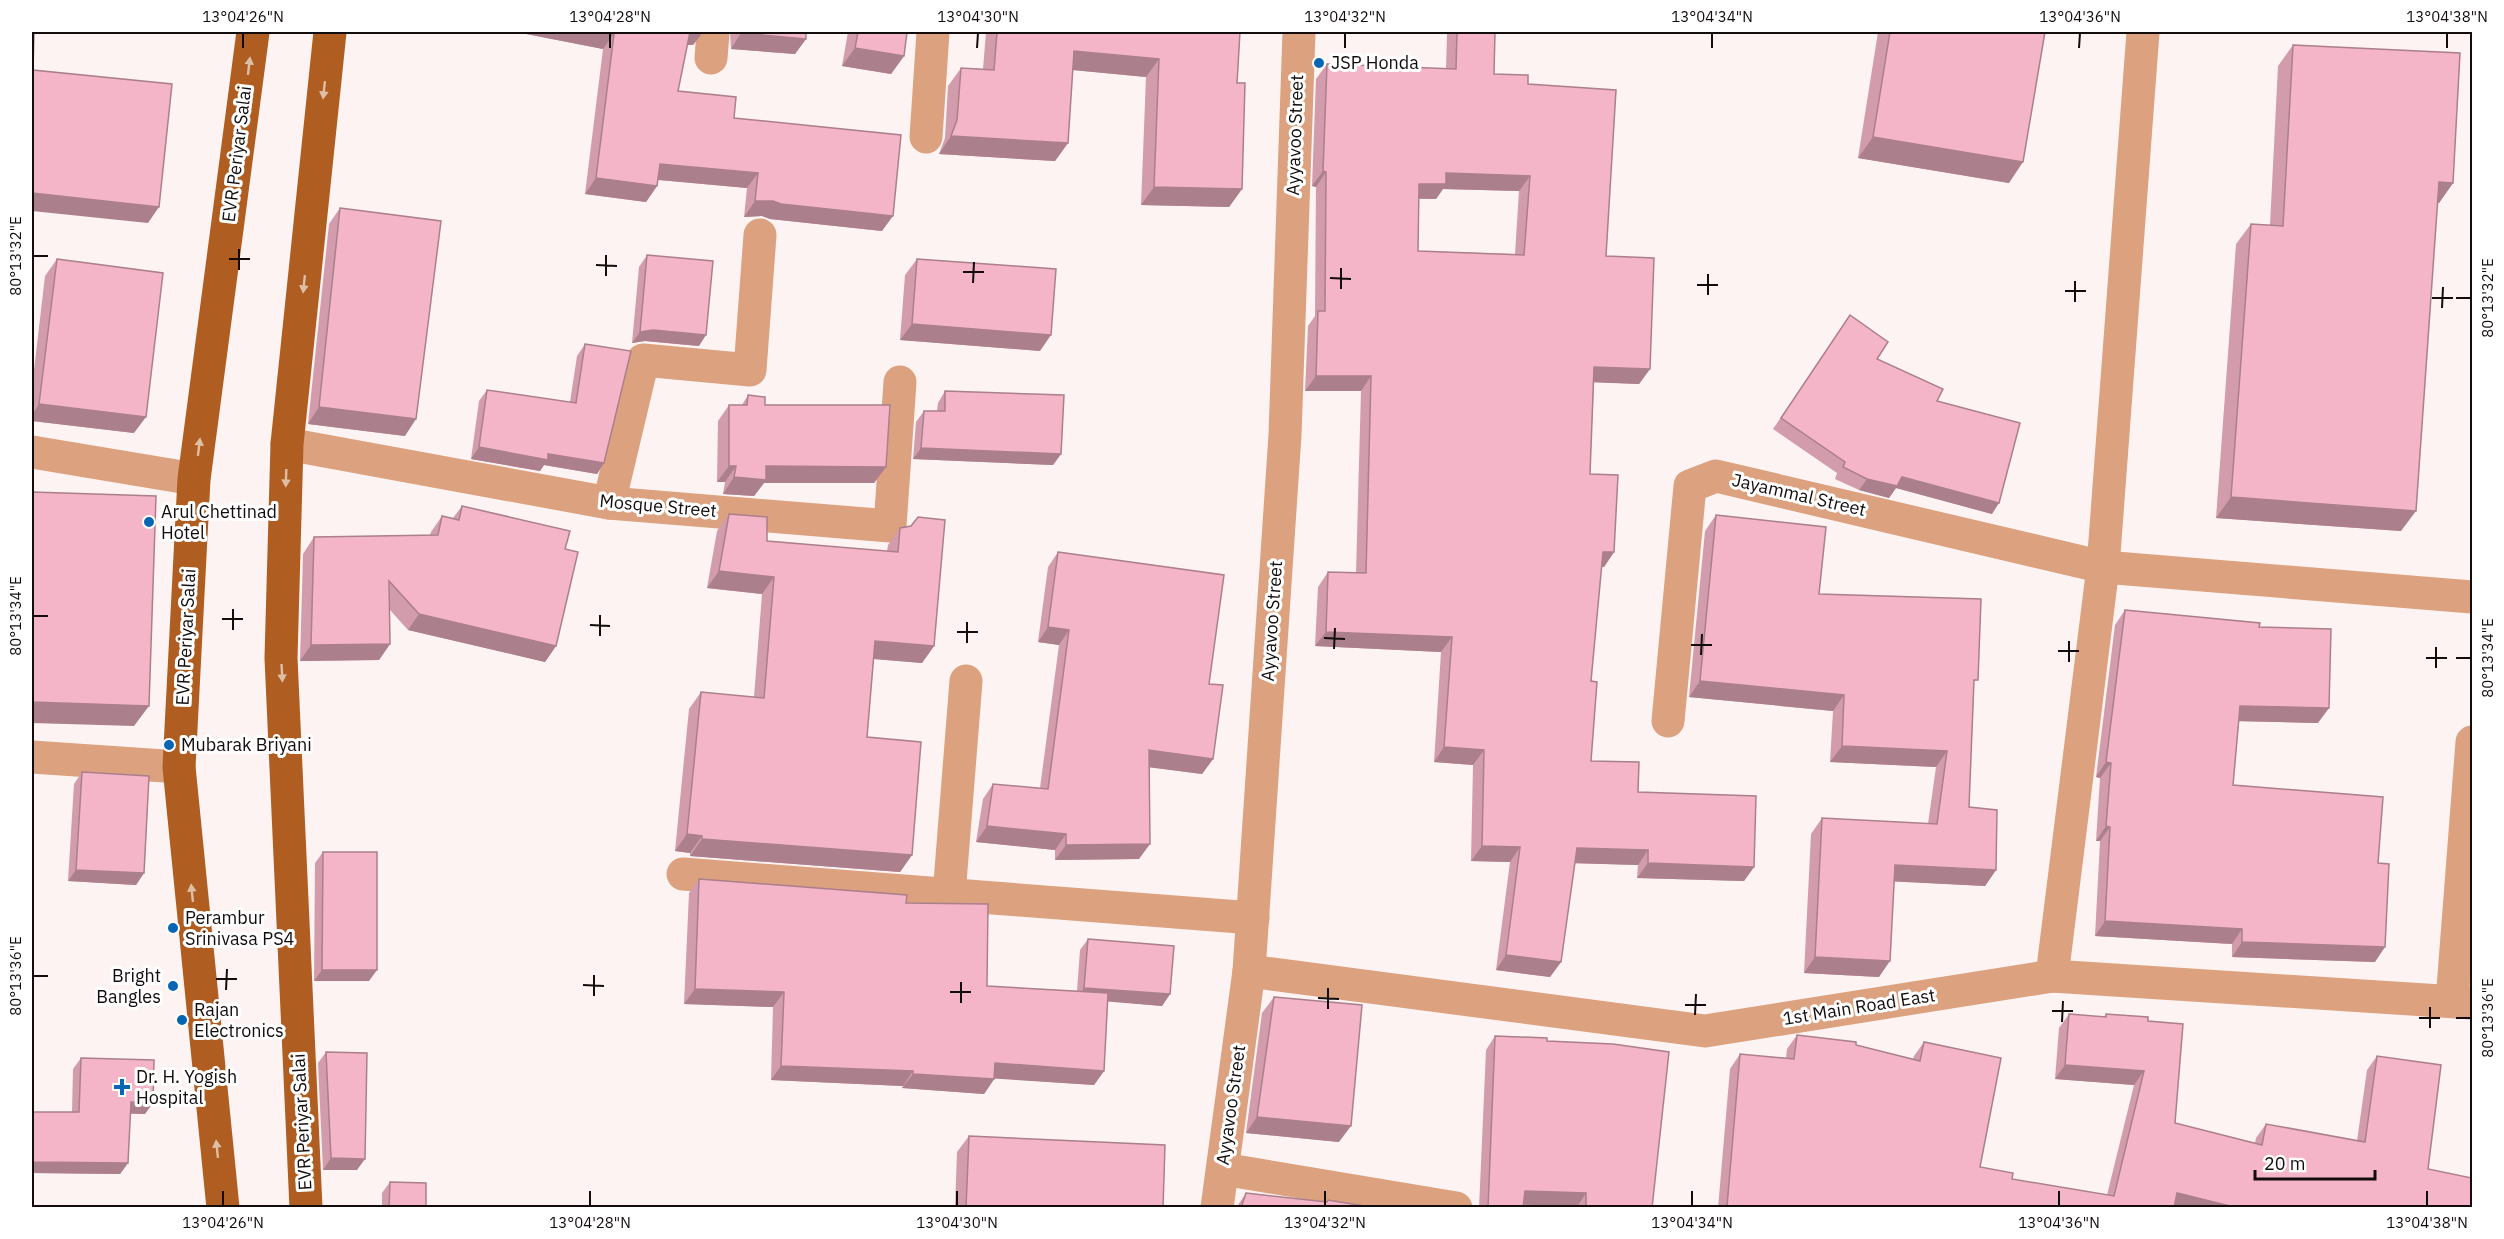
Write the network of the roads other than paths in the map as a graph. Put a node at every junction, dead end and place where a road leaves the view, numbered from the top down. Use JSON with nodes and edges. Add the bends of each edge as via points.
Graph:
{"nodes":[{"id":1,"x":253,"y":32,"type":"edge"},
{"id":2,"x":330,"y":32,"type":"edge"},
{"id":3,"x":933,"y":32,"type":"edge"},
{"id":4,"x":1299,"y":32,"type":"edge"},
{"id":5,"x":2143,"y":32,"type":"edge"},
{"id":6,"x":926,"y":137,"type":"dead end"},
{"id":7,"x":760,"y":235,"type":"dead end"},
{"id":8,"x":900,"y":382,"type":"dead end"},
{"id":9,"x":287,"y":444,"type":"junction"},
{"id":10,"x":32,"y":452,"type":"edge"},
{"id":11,"x":194,"y":479,"type":"junction"},
{"id":12,"x":609,"y":503,"type":"junction"},
{"id":13,"x":2103,"y":567,"type":"junction"},
{"id":14,"x":2472,"y":597,"type":"edge"},
{"id":15,"x":966,"y":681,"type":"dead end"},
{"id":16,"x":1668,"y":721,"type":"dead end"},
{"id":17,"x":2472,"y":742,"type":"edge"},
{"id":18,"x":32,"y":757,"type":"edge"},
{"id":19,"x":179,"y":767,"type":"junction"},
{"id":20,"x":683,"y":874,"type":"dead end"},
{"id":21,"x":949,"y":895,"type":"junction"},
{"id":22,"x":1252,"y":918,"type":"junction"},
{"id":23,"x":1249,"y":971,"type":"junction"},
{"id":24,"x":2052,"y":976,"type":"junction"},
{"id":25,"x":2462,"y":1002,"type":"edge"},
{"id":26,"x":1223,"y":1169,"type":"junction"},
{"id":27,"x":223,"y":1208,"type":"edge"},
{"id":28,"x":306,"y":1208,"type":"edge"},
{"id":29,"x":1217,"y":1208,"type":"edge"},
{"id":30,"x":1456,"y":1208,"type":"edge"}],
"edges":[{"from":11,"to":1,"type":"main road","name":"EVR Periyar Salai","one_way":true},
{"from":2,"to":9,"type":"main road","name":"EVR Periyar Salai","one_way":true},
{"from":3,"to":6,"type":"street"},
{"from":4,"to":22,"type":"street","name":"Ayyavoo Street","via":[[1285,435]]},
{"from":5,"to":13,"type":"street"},
{"from":7,"to":12,"type":"street","via":[[750,370],[643,360]]},
{"from":8,"to":12,"type":"street","name":"Mosque Street","via":[[890,526]]},
{"from":9,"to":12,"type":"street","name":"Mosque Street"},
{"from":9,"to":28,"type":"main road","name":"EVR Periyar Salai","one_way":true,"via":[[281,658]]},
{"from":10,"to":11,"type":"street"},
{"from":11,"to":19,"type":"main road","name":"EVR Periyar Salai"},
{"from":13,"to":14,"type":"street"},
{"from":13,"to":16,"type":"street","name":"Jayammal Street","via":[[1716,476],[1690,486]]},
{"from":13,"to":24,"type":"street"},
{"from":15,"to":21,"type":"street"},
{"from":17,"to":25,"type":"street"},
{"from":18,"to":19,"type":"street"},
{"from":27,"to":19,"type":"main road","name":"EVR Periyar Salai","one_way":true},
{"from":20,"to":21,"type":"street"},
{"from":21,"to":22,"type":"street"},
{"from":22,"to":23,"type":"street","name":"Ayyavoo Street"},
{"from":23,"to":24,"type":"street","name":"1st Main Road East","via":[[1706,1031]]},
{"from":23,"to":26,"type":"street","name":"Ayyavoo Street"},
{"from":24,"to":25,"type":"street","name":"1st Main Road East"},
{"from":26,"to":29,"type":"street","name":"Ayyavoo Street"},
{"from":26,"to":30,"type":"street"}]}
